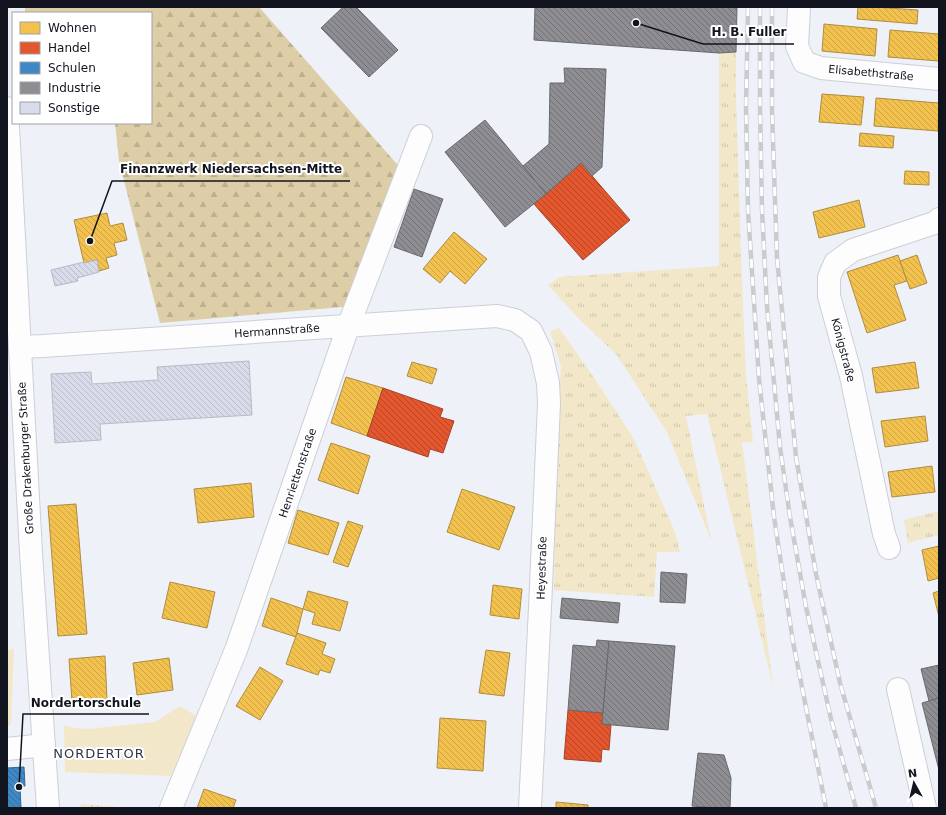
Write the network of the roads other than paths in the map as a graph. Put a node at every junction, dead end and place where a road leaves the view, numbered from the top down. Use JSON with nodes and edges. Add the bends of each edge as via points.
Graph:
{"nodes":[{"id":1,"x":799,"y":7,"type":"edge"},
{"id":2,"x":939,"y":79,"type":"edge"},
{"id":3,"x":7,"y":118,"type":"edge"},
{"id":4,"x":421,"y":136,"type":"dead end"},
{"id":5,"x":939,"y":220,"type":"edge"},
{"id":6,"x":348,"y":327,"type":"junction"},
{"id":7,"x":531,"y":330,"type":"joint"},
{"id":8,"x":20,"y":347,"type":"junction"},
{"id":9,"x":889,"y":548,"type":"dead end"},
{"id":10,"x":898,"y":689,"type":"dead end"},
{"id":11,"x":44,"y":745,"type":"junction"},
{"id":12,"x":7,"y":749,"type":"edge"},
{"id":13,"x":48,"y":808,"type":"edge"},
{"id":14,"x":171,"y":808,"type":"edge"},
{"id":15,"x":530,"y":808,"type":"edge"},
{"id":16,"x":925,"y":808,"type":"edge"}],
"edges":[{"from":1,"to":2,"type":"street","name":"Elisabethstraße","via":[[797,46],[804,62],[821,68]]},
{"from":3,"to":8,"type":"street","name":"Große Drakenburger Straße"},
{"from":4,"to":6,"type":"street","name":"Henriettenstraße"},
{"from":5,"to":9,"type":"street","name":"Königstraße","via":[[853,250],[836,263],[829,277],[829,296],[851,376]]},
{"from":6,"to":7,"type":"street","name":"Hermannstraße","via":[[497,316],[515,320]]},
{"from":6,"to":8,"type":"street","name":"Hermannstraße"},
{"from":6,"to":14,"type":"street","name":"Henriettenstraße","via":[[236,650]]},
{"from":7,"to":15,"type":"street","name":"Heyestraße","via":[[541,352],[548,383],[549,403]]},
{"from":8,"to":11,"type":"street","name":"Große Drakenburger Straße"},
{"from":10,"to":16,"type":"street"},
{"from":11,"to":12,"type":"street"},
{"from":11,"to":13,"type":"street","name":"Große Drakenburger Straße"}]}
